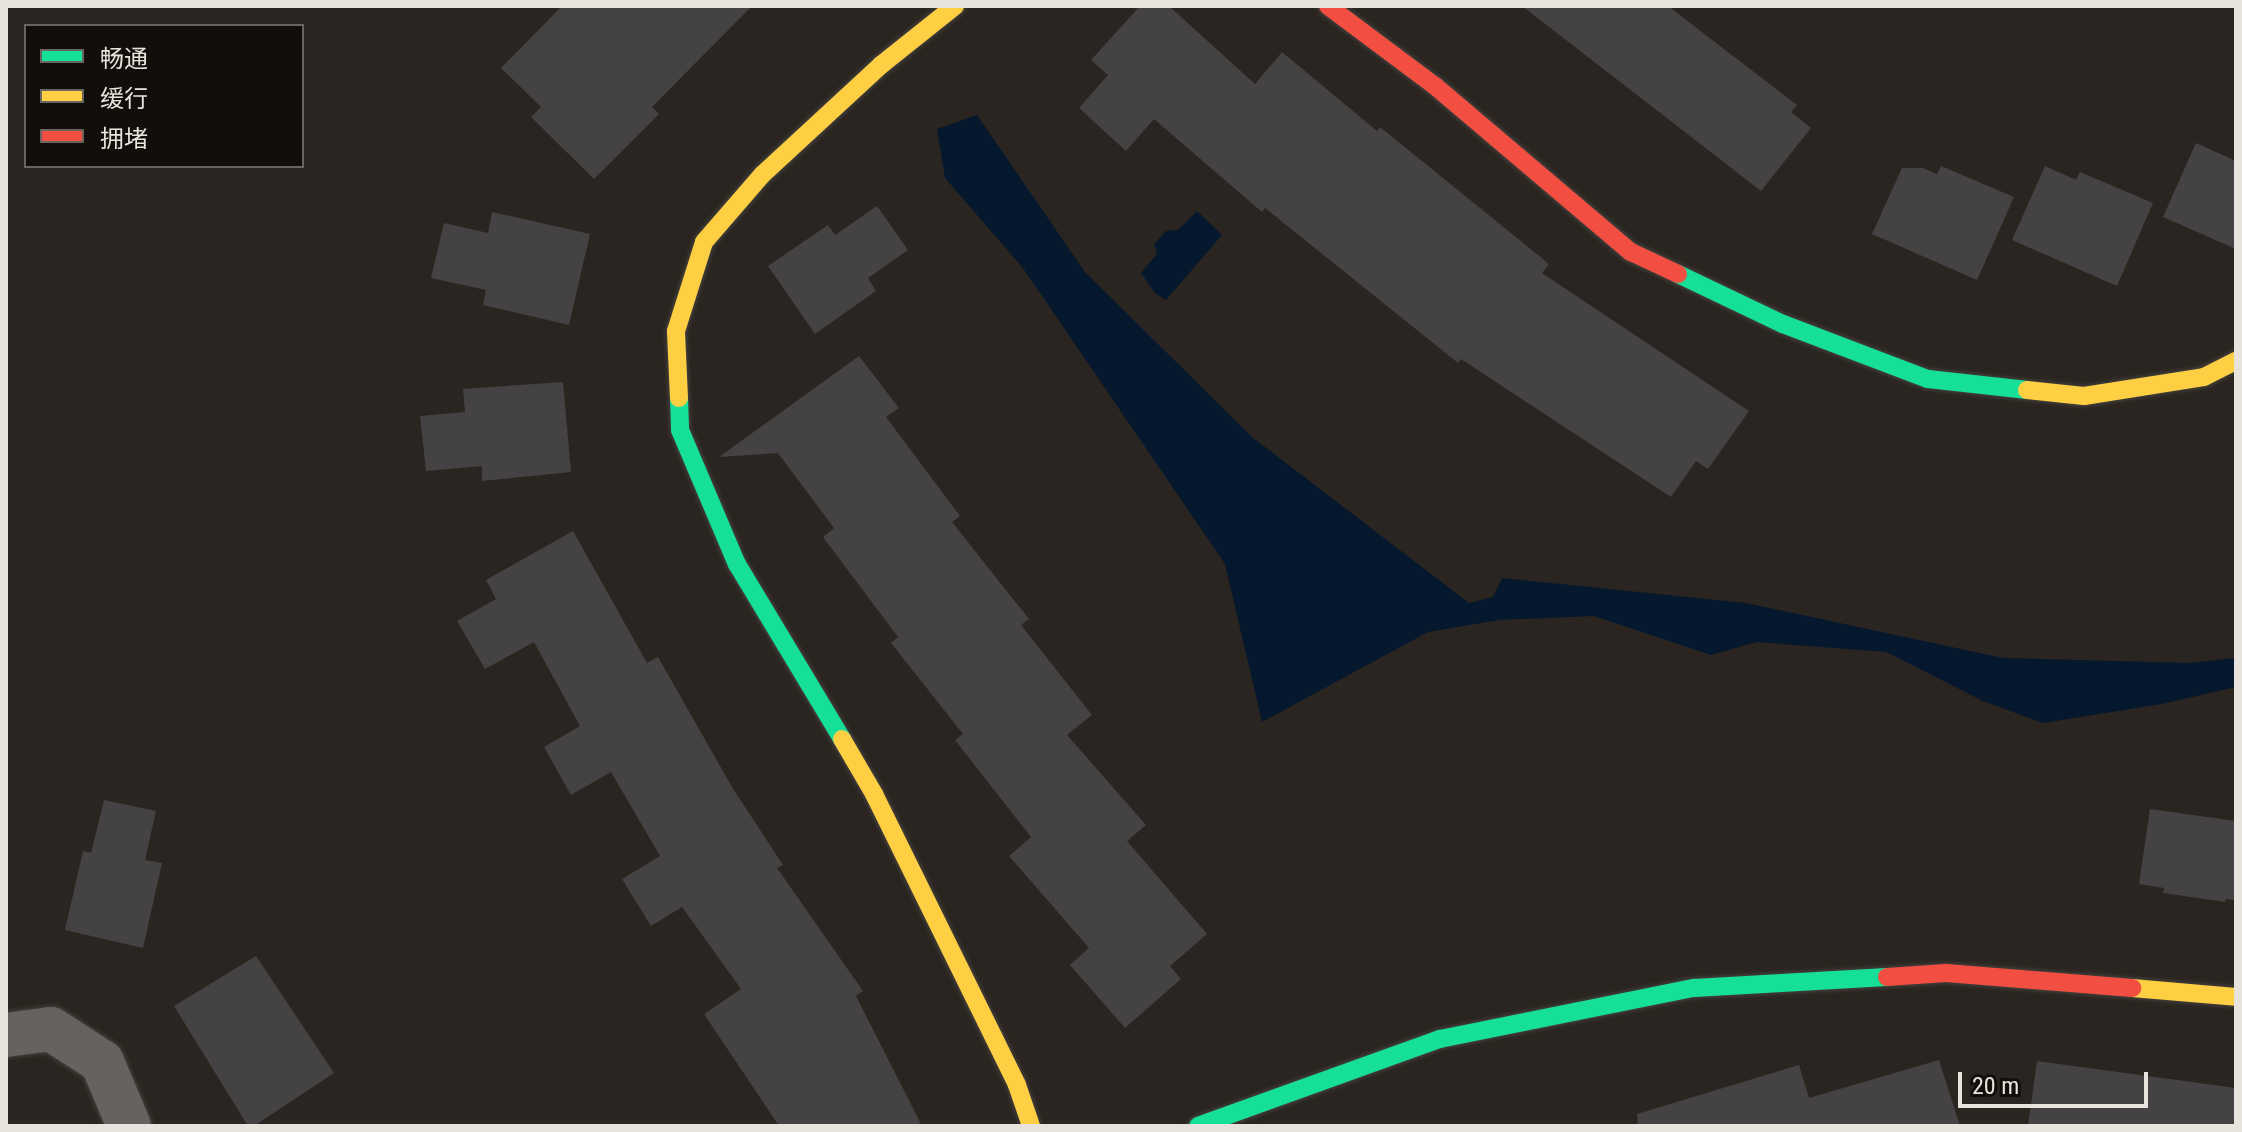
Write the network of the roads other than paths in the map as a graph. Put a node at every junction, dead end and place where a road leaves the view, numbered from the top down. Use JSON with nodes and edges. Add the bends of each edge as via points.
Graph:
{"nodes":[{"id":1,"x":955,"y":6,"type":"edge"},
{"id":2,"x":1328,"y":6,"type":"edge"},
{"id":3,"x":2236,"y":361,"type":"edge"},
{"id":4,"x":2236,"y":997,"type":"edge"},
{"id":5,"x":6,"y":1035,"type":"edge"},
{"id":6,"x":129,"y":1126,"type":"edge"},
{"id":7,"x":1031,"y":1126,"type":"edge"},
{"id":8,"x":1198,"y":1126,"type":"edge"}],
"edges":[{"from":1,"to":7,"type":"street","via":[[881,65],[763,174],[704,242],[676,331],[680,430],[737,564],[874,794],[1017,1085]]},
{"from":2,"to":3,"type":"street","via":[[1435,86],[1631,252],[1783,324],[1928,379],[2084,396],[2204,377]]},
{"from":4,"to":8,"type":"street","via":[[1946,973],[1694,988],[1440,1039]]},
{"from":5,"to":6,"type":"street","via":[[51,1029],[102,1062]]}]}
